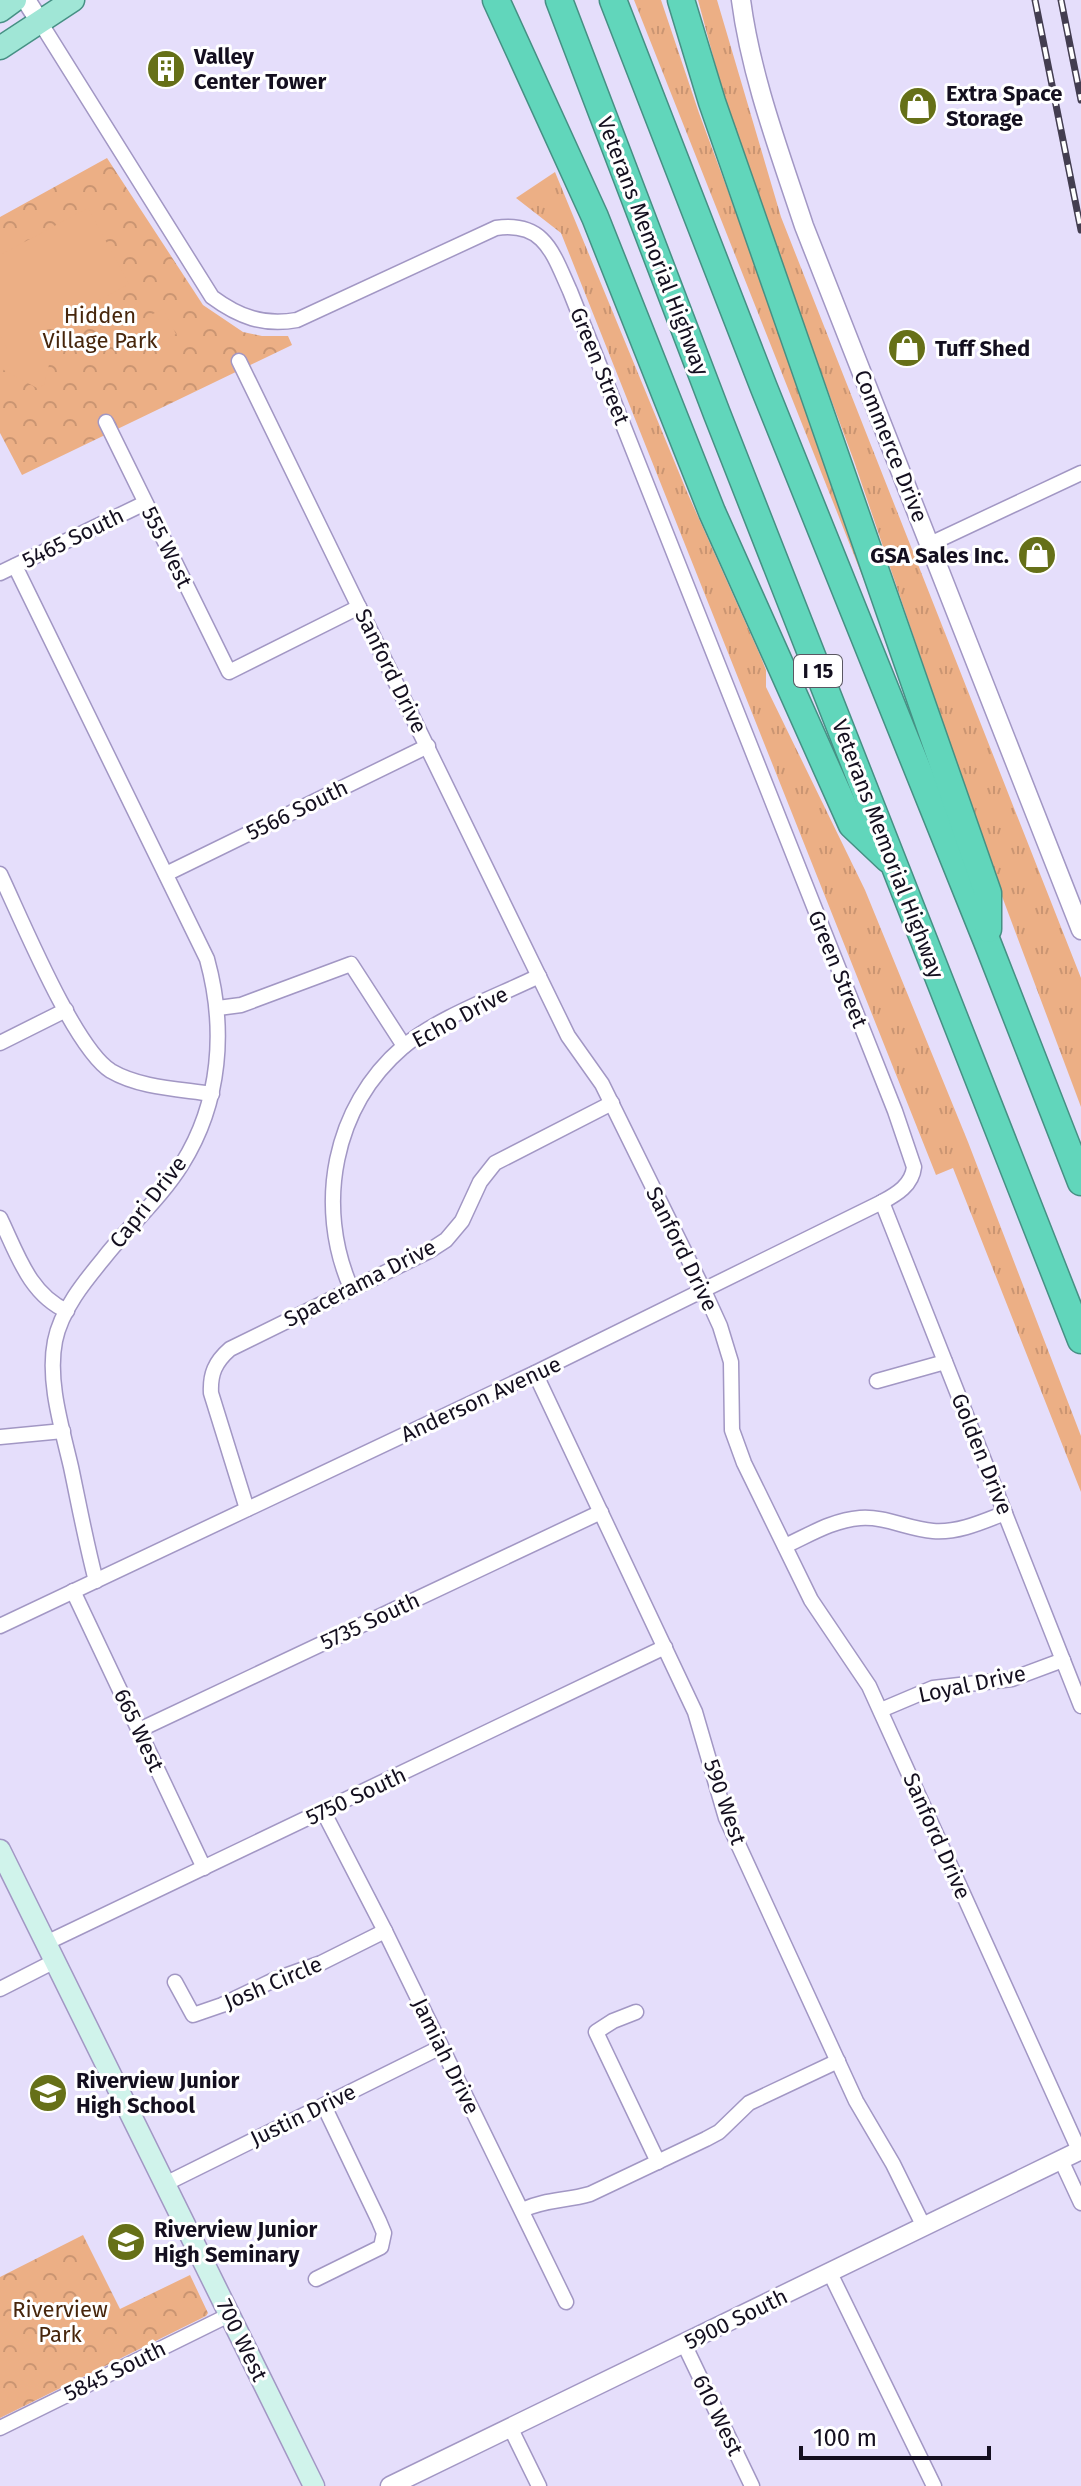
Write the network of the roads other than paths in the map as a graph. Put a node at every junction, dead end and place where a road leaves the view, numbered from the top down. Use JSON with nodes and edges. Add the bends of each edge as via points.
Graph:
{"nodes":[{"id":1,"x":15,"y":0,"type":"edge"},
{"id":2,"x":26,"y":0,"type":"edge"},
{"id":3,"x":73,"y":0,"type":"edge"},
{"id":4,"x":496,"y":0,"type":"edge"},
{"id":5,"x":559,"y":0,"type":"edge"},
{"id":6,"x":613,"y":0,"type":"edge"},
{"id":7,"x":681,"y":0,"type":"edge"},
{"id":8,"x":741,"y":0,"type":"edge"},
{"id":9,"x":0,"y":11,"type":"edge"},
{"id":10,"x":40,"y":22,"type":"junction"},
{"id":11,"x":0,"y":48,"type":"edge"},
{"id":12,"x":239,"y":361,"type":"dead end"},
{"id":13,"x":106,"y":422,"type":"dead end"},
{"id":14,"x":1081,"y":473,"type":"edge"},
{"id":15,"x":145,"y":503,"type":"junction"},
{"id":16,"x":930,"y":544,"type":"junction"},
{"id":17,"x":15,"y":566,"type":"junction"},
{"id":18,"x":0,"y":573,"type":"edge"},
{"id":19,"x":359,"y":607,"type":"junction"},
{"id":20,"x":428,"y":746,"type":"junction"},
{"id":21,"x":895,"y":865,"type":"junction"},
{"id":22,"x":0,"y":874,"type":"edge"},
{"id":23,"x":166,"y":874,"type":"junction"},
{"id":24,"x":1081,"y":930,"type":"edge"},
{"id":25,"x":988,"y":944,"type":"junction"},
{"id":26,"x":539,"y":976,"type":"junction"},
{"id":27,"x":218,"y":1008,"type":"junction"},
{"id":28,"x":66,"y":1010,"type":"junction"},
{"id":29,"x":0,"y":1043,"type":"edge"},
{"id":30,"x":404,"y":1046,"type":"junction"},
{"id":31,"x":212,"y":1094,"type":"junction"},
{"id":32,"x":612,"y":1103,"type":"junction"},
{"id":33,"x":904,"y":1134,"type":"joint"},
{"id":34,"x":1081,"y":1182,"type":"edge"},
{"id":35,"x":882,"y":1202,"type":"junction"},
{"id":36,"x":0,"y":1218,"type":"edge"},
{"id":37,"x":351,"y":1288,"type":"junction"},
{"id":38,"x":704,"y":1291,"type":"junction"},
{"id":39,"x":67,"y":1311,"type":"junction"},
{"id":40,"x":1081,"y":1340,"type":"edge"},
{"id":41,"x":945,"y":1362,"type":"junction"},
{"id":42,"x":535,"y":1373,"type":"junction"},
{"id":43,"x":877,"y":1381,"type":"dead end"},
{"id":44,"x":63,"y":1431,"type":"junction"},
{"id":45,"x":0,"y":1437,"type":"edge"},
{"id":46,"x":247,"y":1509,"type":"junction"},
{"id":47,"x":601,"y":1512,"type":"junction"},
{"id":48,"x":1005,"y":1513,"type":"junction"},
{"id":49,"x":785,"y":1546,"type":"junction"},
{"id":50,"x":96,"y":1581,"type":"junction"},
{"id":51,"x":73,"y":1591,"type":"junction"},
{"id":52,"x":0,"y":1626,"type":"edge"},
{"id":53,"x":665,"y":1647,"type":"junction"},
{"id":54,"x":1063,"y":1660,"type":"junction"},
{"id":55,"x":1081,"y":1706,"type":"edge"},
{"id":56,"x":881,"y":1710,"type":"junction"},
{"id":57,"x":139,"y":1730,"type":"junction"},
{"id":58,"x":323,"y":1811,"type":"junction"},
{"id":59,"x":0,"y":1850,"type":"edge"},
{"id":60,"x":204,"y":1868,"type":"junction"},
{"id":61,"x":385,"y":1931,"type":"junction"},
{"id":62,"x":51,"y":1952,"type":"junction"},
{"id":63,"x":175,"y":1982,"type":"dead end"},
{"id":64,"x":0,"y":1989,"type":"edge"},
{"id":65,"x":636,"y":2012,"type":"dead end"},
{"id":66,"x":441,"y":2047,"type":"junction"},
{"id":67,"x":838,"y":2061,"type":"junction"},
{"id":68,"x":324,"y":2106,"type":"junction"},
{"id":69,"x":1080,"y":2150,"type":"edge"},
{"id":70,"x":1061,"y":2160,"type":"junction"},
{"id":71,"x":658,"y":2162,"type":"junction"},
{"id":72,"x":165,"y":2184,"type":"junction"},
{"id":73,"x":1081,"y":2203,"type":"edge"},
{"id":74,"x":522,"y":2210,"type":"junction"},
{"id":75,"x":924,"y":2227,"type":"junction"},
{"id":76,"x":830,"y":2273,"type":"junction"},
{"id":77,"x":316,"y":2279,"type":"dead end"},
{"id":78,"x":566,"y":2302,"type":"dead end"},
{"id":79,"x":229,"y":2315,"type":"junction"},
{"id":80,"x":684,"y":2344,"type":"junction"},
{"id":81,"x":0,"y":2428,"type":"edge"},
{"id":82,"x":511,"y":2429,"type":"junction"},
{"id":83,"x":314,"y":2486,"type":"edge"},
{"id":84,"x":390,"y":2486,"type":"edge"},
{"id":85,"x":539,"y":2486,"type":"edge"},
{"id":86,"x":752,"y":2486,"type":"edge"},
{"id":87,"x":934,"y":2486,"type":"edge"}],
"edges":[{"from":1,"to":9,"type":"main road"},
{"from":2,"to":10,"type":"street"},
{"from":3,"to":10,"type":"main road"},
{"from":4,"to":21,"type":"highway","via":[[595,217],[712,512],[852,825]]},
{"from":5,"to":21,"type":"highway","name":"Veterans Memorial Highway","number":"I 15"},
{"from":6,"to":25,"type":"highway","number":"I 15"},
{"from":7,"to":25,"type":"highway","via":[[988,893]]},
{"from":8,"to":16,"type":"street","name":"Commerce Drive","via":[[744,27],[804,226]]},
{"from":10,"to":11,"type":"main road"},
{"from":10,"to":33,"type":"street","name":"Green Street","via":[[212,297],[242,317],[297,320],[496,228],[526,228],[551,250]]},
{"from":12,"to":19,"type":"street","name":"Sanford Drive"},
{"from":13,"to":15,"type":"street","name":"555 West"},
{"from":14,"to":16,"type":"street"},
{"from":15,"to":17,"type":"street","name":"5465 South"},
{"from":15,"to":19,"type":"street","name":"555 West","via":[[229,672]]},
{"from":16,"to":24,"type":"street","name":"Commerce Drive"},
{"from":17,"to":18,"type":"street","name":"5465 South"},
{"from":17,"to":23,"type":"street","name":"Capri Drive"},
{"from":19,"to":20,"type":"street","name":"Sanford Drive"},
{"from":20,"to":23,"type":"street","name":"5566 South"},
{"from":20,"to":26,"type":"street","name":"Sanford Drive"},
{"from":21,"to":40,"type":"highway","name":"Veterans Memorial Highway","number":"I 15"},
{"from":22,"to":28,"type":"street"},
{"from":23,"to":27,"type":"street","name":"Capri Drive","via":[[207,959]]},
{"from":25,"to":34,"type":"highway","number":"I 15"},
{"from":26,"to":30,"type":"street","name":"Echo Drive"},
{"from":26,"to":32,"type":"street","name":"Sanford Drive","via":[[573,1044]]},
{"from":27,"to":30,"type":"street","via":[[241,1005],[351,964]]},
{"from":27,"to":31,"type":"street","name":"Capri Drive"},
{"from":28,"to":29,"type":"street"},
{"from":28,"to":31,"type":"street","via":[[84,1044],[111,1070],[153,1085]]},
{"from":30,"to":37,"type":"street","name":"Echo Drive","via":[[370,1083],[336,1156],[333,1228]]},
{"from":31,"to":39,"type":"street","name":"Capri Drive","via":[[182,1165],[89,1276]]},
{"from":32,"to":37,"type":"street","name":"Spacerama Drive","via":[[495,1163],[446,1240]]},
{"from":32,"to":38,"type":"street","name":"Sanford Drive"},
{"from":33,"to":35,"type":"street","name":"Anderson Avenue","via":[[913,1176]]},
{"from":35,"to":38,"type":"street","name":"Anderson Avenue"},
{"from":35,"to":41,"type":"street","name":"Golden Drive"},
{"from":36,"to":39,"type":"street","via":[[40,1294]]},
{"from":37,"to":46,"type":"street","name":"Spacerama Drive","via":[[218,1360],[211,1393]]},
{"from":38,"to":42,"type":"street","name":"Anderson Avenue"},
{"from":38,"to":49,"type":"street","name":"Sanford Drive","via":[[731,1362],[732,1430]]},
{"from":39,"to":44,"type":"street","name":"Capri Drive","via":[[55,1339],[53,1369]]},
{"from":41,"to":43,"type":"street"},
{"from":41,"to":48,"type":"street","name":"Golden Drive"},
{"from":42,"to":46,"type":"street","name":"Anderson Avenue"},
{"from":42,"to":47,"type":"street","name":"590 West"},
{"from":44,"to":45,"type":"street"},
{"from":44,"to":50,"type":"street","name":"Capri Drive"},
{"from":46,"to":50,"type":"street","name":"Anderson Avenue"},
{"from":47,"to":53,"type":"street","name":"590 West"},
{"from":47,"to":57,"type":"street","name":"5735 South"},
{"from":48,"to":49,"type":"street","via":[[941,1531],[859,1518],[828,1525]]},
{"from":48,"to":54,"type":"street","name":"Golden Drive"},
{"from":49,"to":56,"type":"street","name":"Sanford Drive","via":[[811,1600]]},
{"from":50,"to":51,"type":"street","name":"Anderson Avenue"},
{"from":51,"to":52,"type":"street","name":"Anderson Avenue"},
{"from":51,"to":57,"type":"street","name":"665 West"},
{"from":53,"to":58,"type":"street","name":"5750 South"},
{"from":53,"to":67,"type":"street","name":"590 West","via":[[695,1712],[726,1818]]},
{"from":54,"to":55,"type":"street","name":"Golden Drive"},
{"from":54,"to":56,"type":"street","name":"Loyal Drive","via":[[1012,1679],[933,1688]]},
{"from":56,"to":69,"type":"street","name":"Sanford Drive"},
{"from":57,"to":60,"type":"street","name":"665 West"},
{"from":58,"to":60,"type":"street","name":"5750 South"},
{"from":58,"to":61,"type":"street","name":"Jamiah Drive"},
{"from":59,"to":62,"type":"main road","name":"700 West"},
{"from":60,"to":62,"type":"street","name":"5750 South"},
{"from":61,"to":63,"type":"street","name":"Josh Circle","via":[[193,2015]]},
{"from":61,"to":66,"type":"street","name":"Jamiah Drive"},
{"from":62,"to":64,"type":"street","name":"5750 South"},
{"from":62,"to":72,"type":"main road","name":"700 West"},
{"from":65,"to":71,"type":"street","via":[[596,2032]]},
{"from":66,"to":68,"type":"street","name":"Justin Drive"},
{"from":66,"to":74,"type":"street","name":"Jamiah Drive"},
{"from":67,"to":71,"type":"street","via":[[756,2099],[719,2132]]},
{"from":67,"to":75,"type":"street","name":"590 West"},
{"from":68,"to":72,"type":"street","name":"Justin Drive"},
{"from":68,"to":77,"type":"street","via":[[384,2240],[381,2247]]},
{"from":69,"to":70,"type":"street","name":"5900 South"},
{"from":70,"to":73,"type":"street"},
{"from":70,"to":75,"type":"street","name":"5900 South"},
{"from":71,"to":74,"type":"street","via":[[590,2194],[547,2200]]},
{"from":72,"to":79,"type":"main road","name":"700 West"},
{"from":74,"to":78,"type":"street","name":"Jamiah Drive"},
{"from":75,"to":76,"type":"street","name":"5900 South"},
{"from":76,"to":80,"type":"street","name":"5900 South"},
{"from":76,"to":87,"type":"street"},
{"from":79,"to":81,"type":"street","name":"5845 South"},
{"from":79,"to":83,"type":"main road","name":"700 West"},
{"from":80,"to":82,"type":"street","name":"5900 South"},
{"from":80,"to":86,"type":"street","name":"610 West"},
{"from":82,"to":84,"type":"street","name":"5900 South"},
{"from":82,"to":85,"type":"street"}]}
